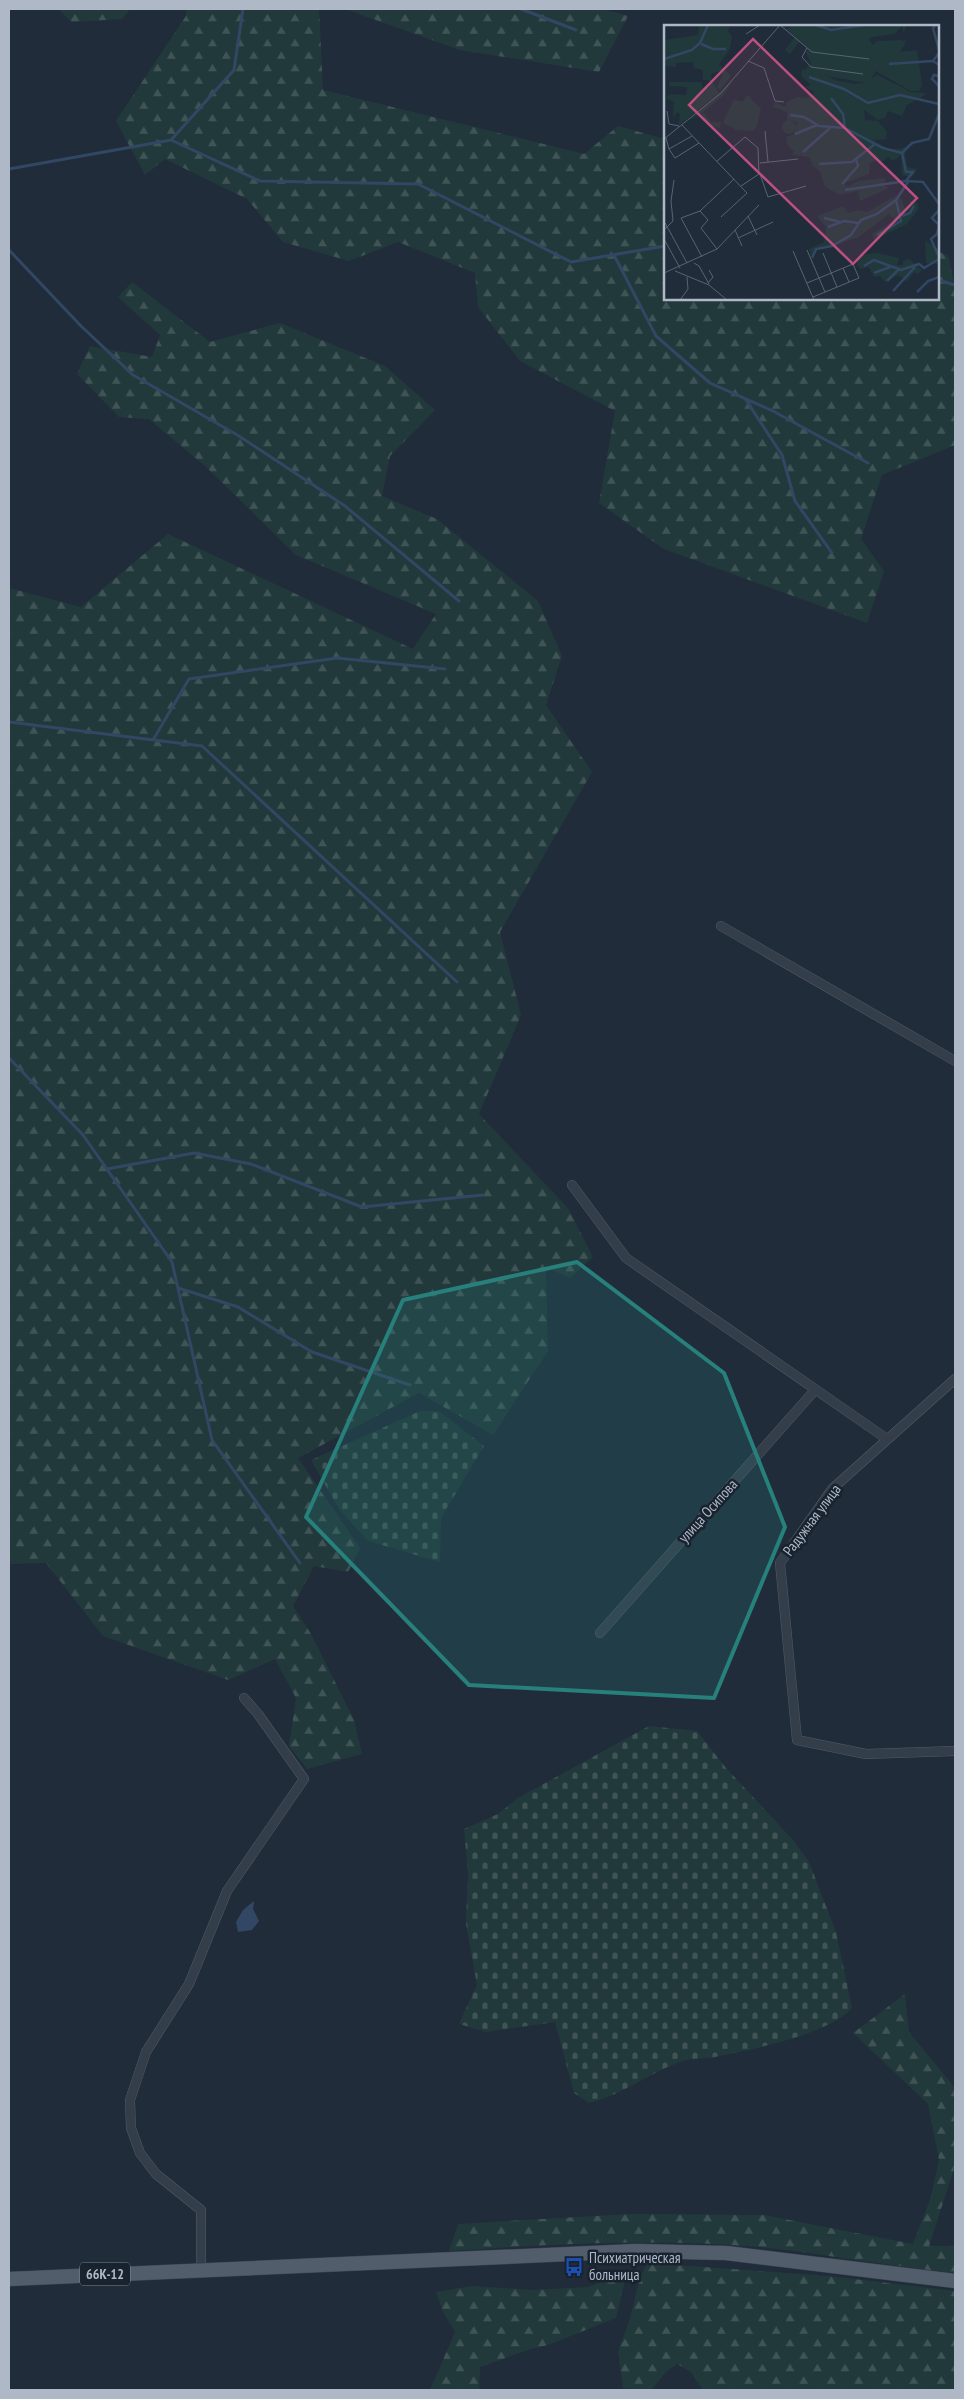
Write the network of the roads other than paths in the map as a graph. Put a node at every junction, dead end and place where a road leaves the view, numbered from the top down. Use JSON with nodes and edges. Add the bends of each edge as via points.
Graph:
{"nodes":[{"id":1,"x":721,"y":926,"type":"dead end"},
{"id":2,"x":955,"y":1061,"type":"edge"},
{"id":3,"x":572,"y":1185,"type":"dead end"},
{"id":4,"x":955,"y":1379,"type":"edge"},
{"id":5,"x":816,"y":1390,"type":"junction"},
{"id":6,"x":887,"y":1439,"type":"junction"},
{"id":7,"x":600,"y":1633,"type":"dead end"},
{"id":8,"x":244,"y":1698,"type":"dead end"},
{"id":9,"x":955,"y":1751,"type":"edge"},
{"id":10,"x":201,"y":2270,"type":"junction"},
{"id":11,"x":9,"y":2279,"type":"edge"},
{"id":12,"x":955,"y":2281,"type":"edge"}],
"edges":[{"from":1,"to":2,"type":"street"},
{"from":3,"to":5,"type":"street","via":[[626,1258]]},
{"from":4,"to":6,"type":"street","name":"Радужная улица"},
{"from":5,"to":6,"type":"street"},
{"from":5,"to":7,"type":"street","name":"улица Осипова"},
{"from":6,"to":9,"type":"street","name":"Радужная улица","via":[[832,1489],[780,1563],[797,1740],[866,1754]]},
{"from":8,"to":10,"type":"street","via":[[304,1779],[227,1891],[189,1984],[146,2052],[130,2100],[131,2128],[140,2153],[156,2174],[201,2210]]},
{"from":10,"to":11,"type":"main road","number":"66К-12"},
{"from":10,"to":12,"type":"main road","number":"66К-12","via":[[636,2251],[726,2253]]}]}
